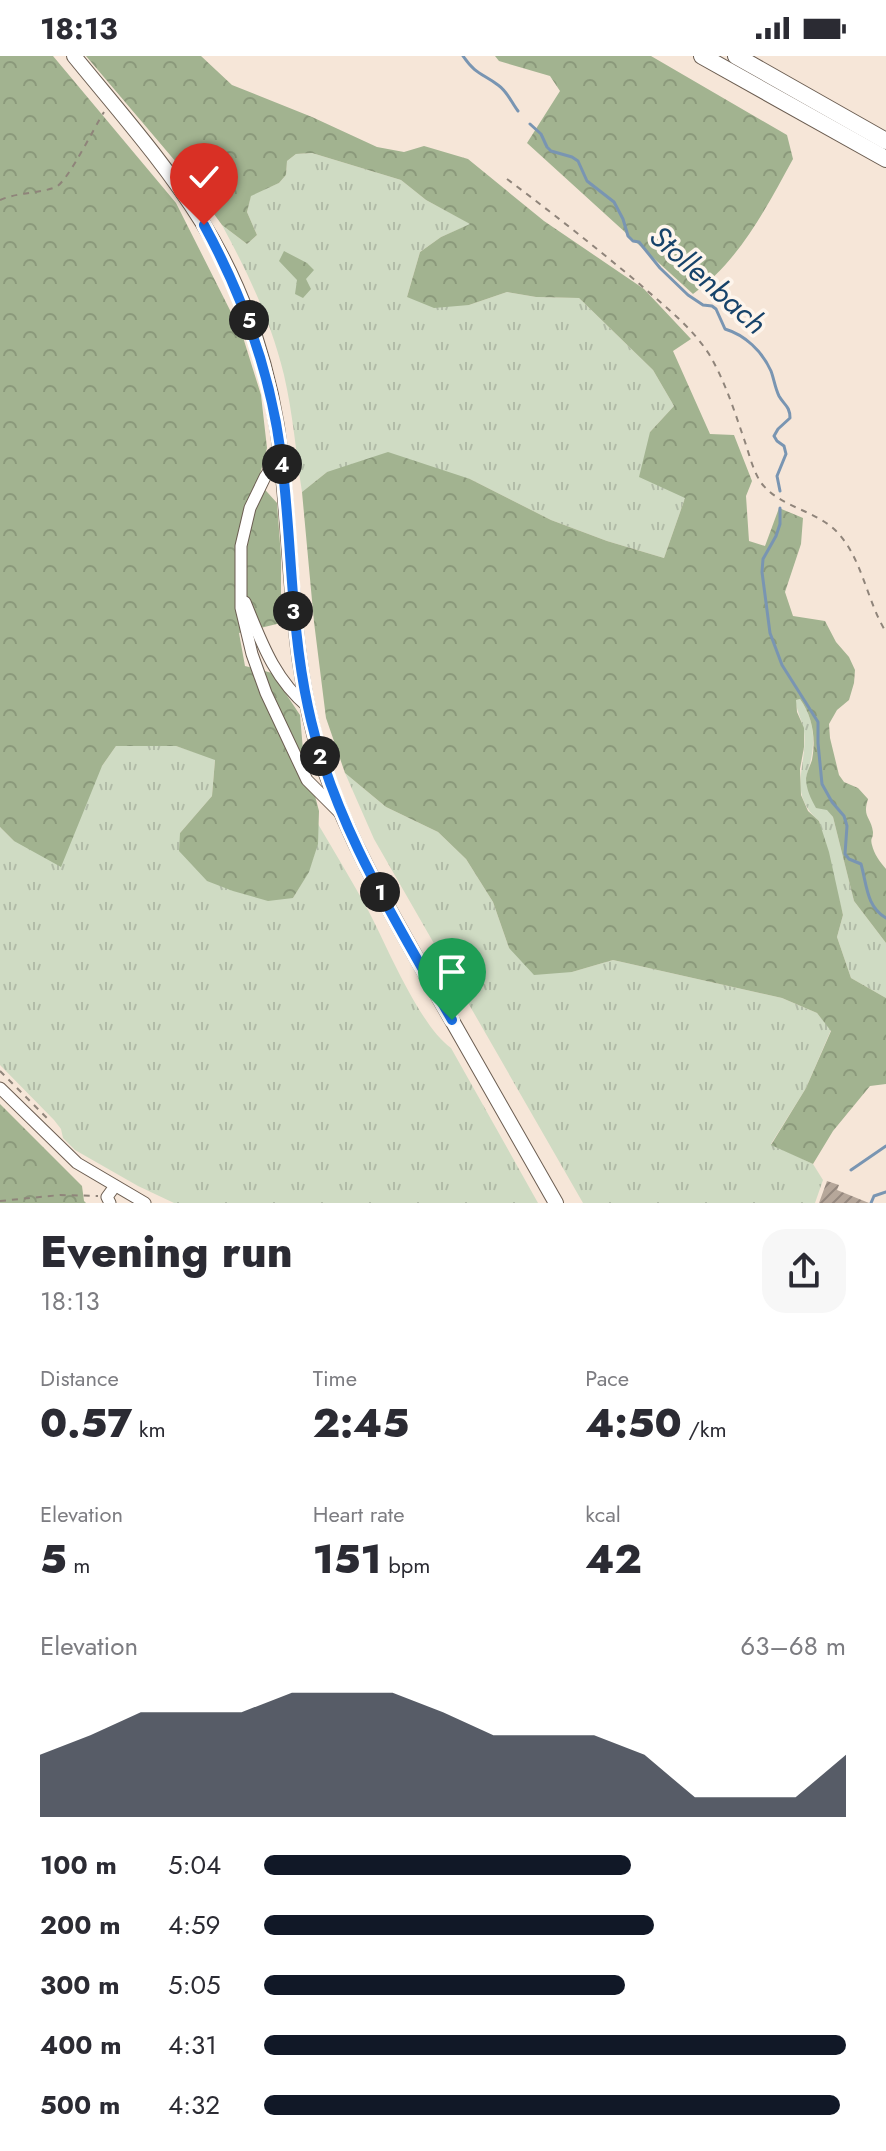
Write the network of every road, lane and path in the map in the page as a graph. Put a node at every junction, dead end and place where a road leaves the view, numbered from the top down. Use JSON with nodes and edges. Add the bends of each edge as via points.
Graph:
{"nodes":[{"id":1,"x":74,"y":56,"type":"edge"},
{"id":2,"x":702,"y":56,"type":"edge"},
{"id":3,"x":736,"y":56,"type":"edge"},
{"id":4,"x":110,"y":100,"type":"junction"},
{"id":5,"x":886,"y":141,"type":"edge"},
{"id":6,"x":886,"y":159,"type":"edge"},
{"id":7,"x":507,"y":179,"type":"dead end"},
{"id":8,"x":0,"y":200,"type":"edge"},
{"id":9,"x":281,"y":454,"type":"junction"},
{"id":10,"x":242,"y":577,"type":"junction"},
{"id":11,"x":886,"y":632,"type":"edge"},
{"id":12,"x":308,"y":707,"type":"junction"},
{"id":13,"x":343,"y":816,"type":"junction"},
{"id":14,"x":0,"y":1088,"type":"edge"},
{"id":15,"x":115,"y":1186,"type":"junction"},
{"id":16,"x":108,"y":1200,"type":"edge"},
{"id":17,"x":0,"y":1201,"type":"edge"},
{"id":18,"x":145,"y":1203,"type":"edge"},
{"id":19,"x":556,"y":1203,"type":"edge"}],
"edges":[{"from":1,"to":4,"type":"main road"},
{"from":2,"to":6,"type":"highway"},
{"from":3,"to":5,"type":"highway"},
{"from":4,"to":8,"type":"path","via":[[61,185]]},
{"from":4,"to":9,"type":"main road","via":[[184,195],[223,259],[260,355]]},
{"from":7,"to":11,"type":"path","via":[[620,267],[696,336],[724,384],[761,483],[836,531]]},
{"from":9,"to":10,"type":"street","via":[[250,508],[241,546]]},
{"from":9,"to":12,"type":"main road","via":[[295,632]]},
{"from":10,"to":12,"type":"street","via":[[245,602],[262,646],[293,695]]},
{"from":10,"to":13,"type":"street","via":[[241,608],[266,693],[307,780]]},
{"from":12,"to":13,"type":"main road"},
{"from":13,"to":19,"type":"main road","via":[[400,929]]},
{"from":14,"to":15,"type":"street","via":[[77,1163]]},
{"from":15,"to":16,"type":"street"},
{"from":15,"to":18,"type":"street"},
{"from":16,"to":17,"type":"path","via":[[60,1195]]}]}
